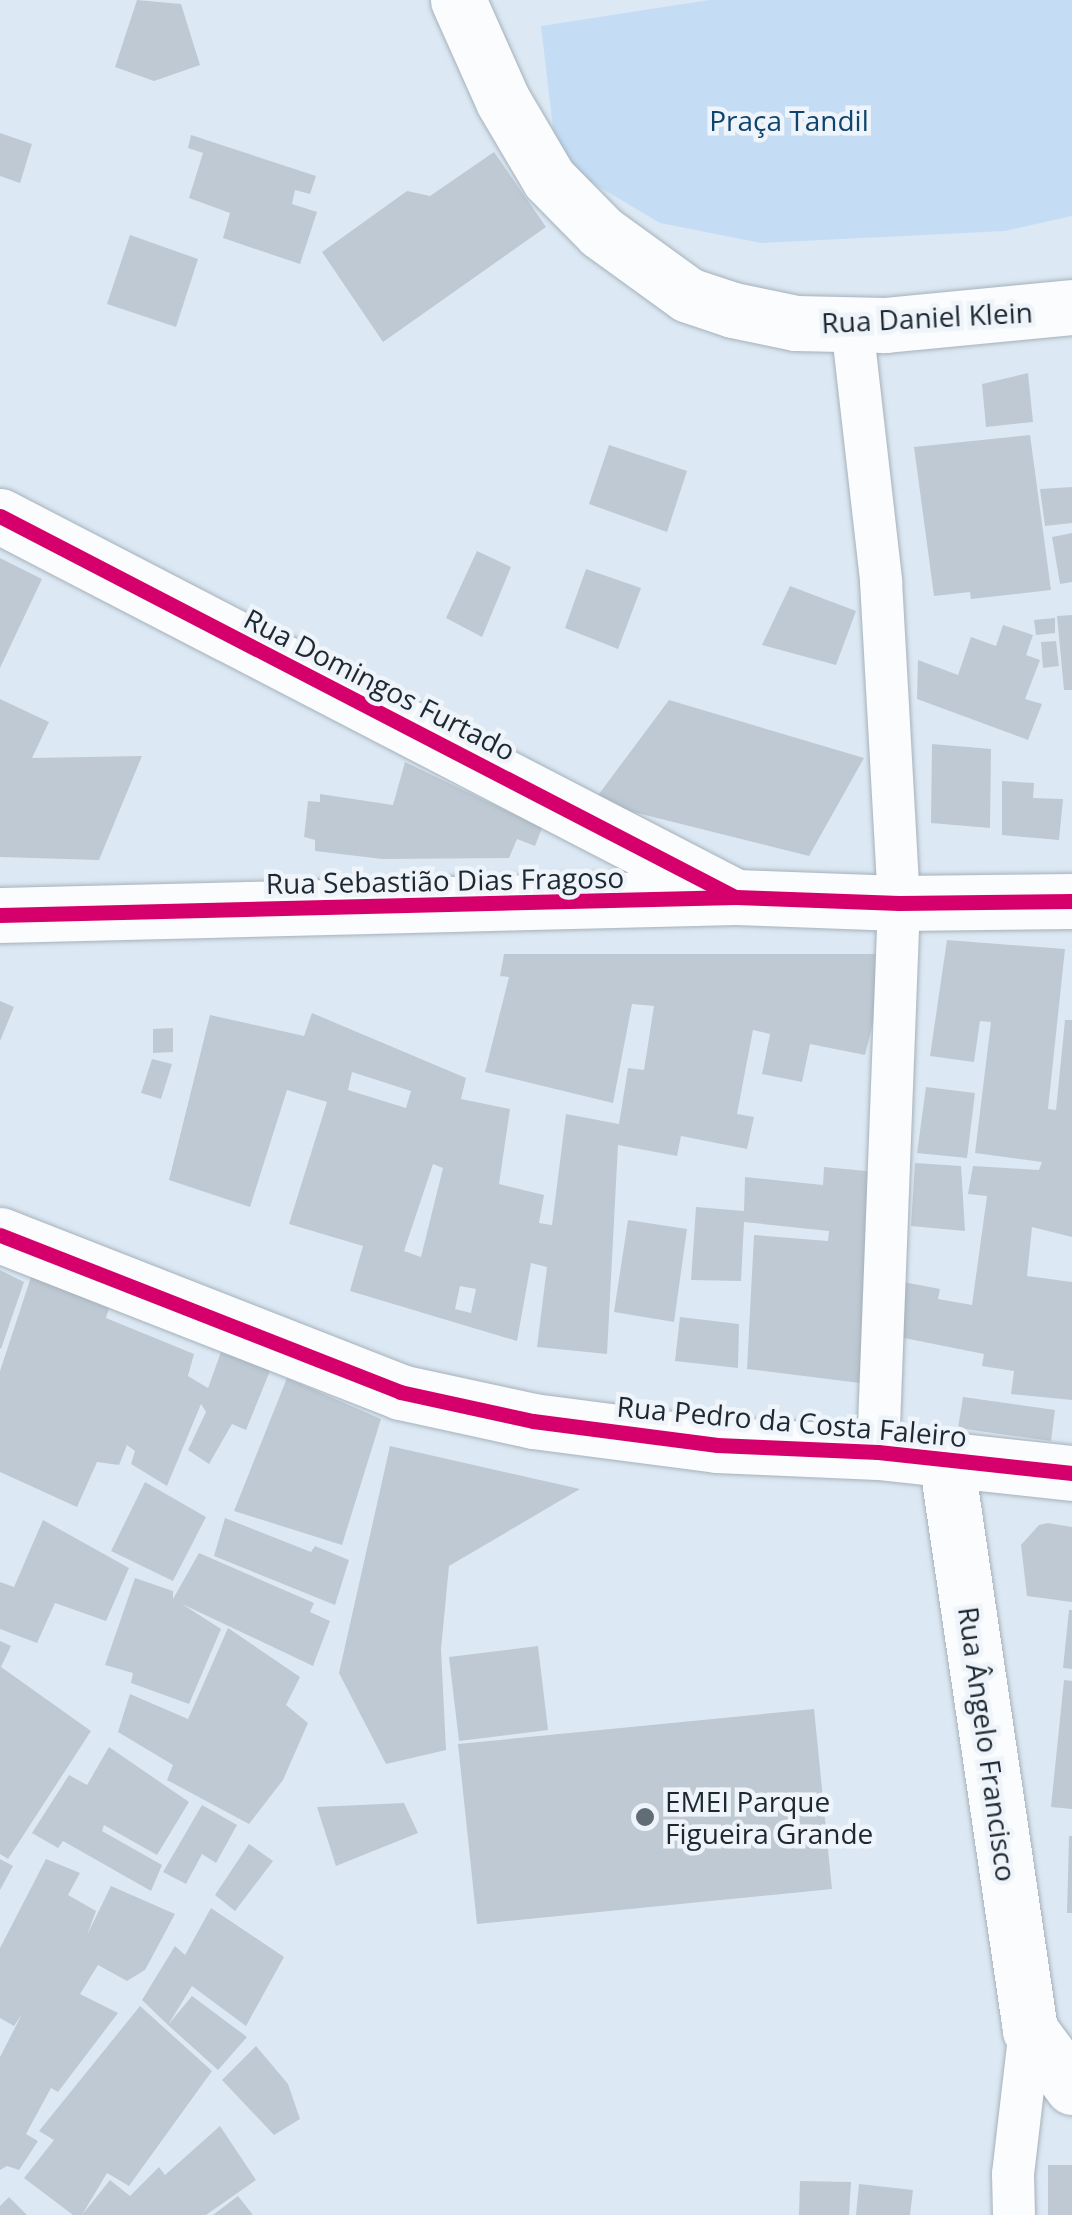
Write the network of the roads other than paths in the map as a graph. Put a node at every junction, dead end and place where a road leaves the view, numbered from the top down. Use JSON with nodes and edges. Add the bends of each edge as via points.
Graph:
{"nodes":[{"id":1,"x":458,"y":0,"type":"edge"},
{"id":2,"x":1072,"y":307,"type":"edge"},
{"id":3,"x":852,"y":324,"type":"junction"},
{"id":4,"x":0,"y":516,"type":"edge"},
{"id":5,"x":736,"y":898,"type":"junction"},
{"id":6,"x":1072,"y":901,"type":"edge"},
{"id":7,"x":899,"y":903,"type":"junction"},
{"id":8,"x":0,"y":915,"type":"edge"},
{"id":9,"x":0,"y":1235,"type":"edge"},
{"id":10,"x":878,"y":1452,"type":"junction"},
{"id":11,"x":946,"y":1459,"type":"junction"},
{"id":12,"x":1072,"y":1473,"type":"edge"},
{"id":13,"x":1030,"y":2030,"type":"junction"},
{"id":14,"x":1072,"y":2087,"type":"edge"},
{"id":15,"x":1014,"y":2215,"type":"edge"}],
"edges":[{"from":1,"to":3,"type":"street","name":"Rua Daniel Klein","via":[[502,101],[549,179],[602,232],[688,295],[796,324]]},
{"from":2,"to":3,"type":"street","name":"Rua Daniel Klein"},
{"from":3,"to":7,"type":"lane","via":[[880,581]]},
{"from":4,"to":5,"type":"street","name":"Rua Domingos Furtado"},
{"from":5,"to":7,"type":"street","name":"Rua Sebastião Dias Fragoso"},
{"from":5,"to":8,"type":"street","name":"Rua Sebastião Dias Fragoso"},
{"from":6,"to":7,"type":"street","name":"Rua Sebastião Dias Fragoso"},
{"from":7,"to":10,"type":"lane"},
{"from":9,"to":10,"type":"street","name":"Rua Pedro da Costa Faleiro","via":[[400,1392],[533,1421],[717,1445]]},
{"from":10,"to":11,"type":"street","name":"Rua Pedro da Costa Faleiro"},
{"from":11,"to":12,"type":"street","name":"Rua Pedro da Costa Faleiro"},
{"from":11,"to":13,"type":"street","name":"Rua Ângelo Francisco"},
{"from":13,"to":14,"type":"street"},
{"from":13,"to":15,"type":"lane"}]}
